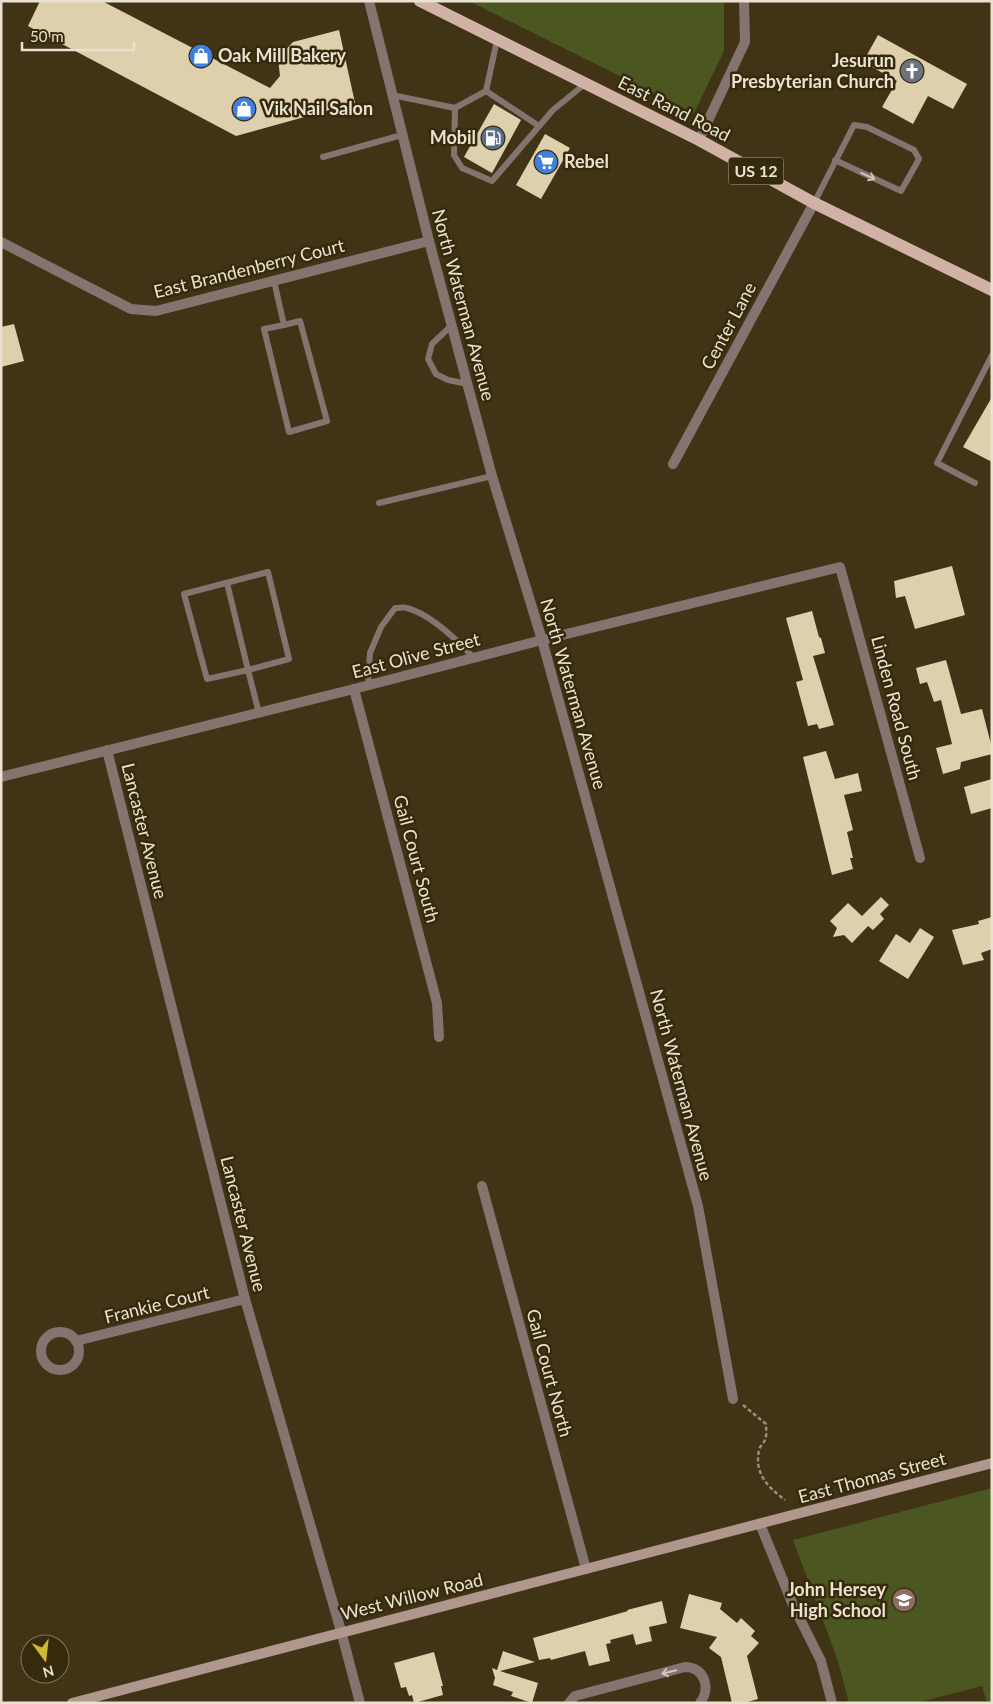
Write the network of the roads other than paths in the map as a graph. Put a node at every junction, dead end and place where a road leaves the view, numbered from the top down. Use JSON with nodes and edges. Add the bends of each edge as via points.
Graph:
{"nodes":[{"id":1,"x":369,"y":1,"type":"edge"},
{"id":2,"x":420,"y":1,"type":"edge"},
{"id":3,"x":744,"y":1,"type":"edge"},
{"id":4,"x":497,"y":40,"type":"junction"},
{"id":5,"x":586,"y":83,"type":"junction"},
{"id":6,"x":486,"y":91,"type":"junction"},
{"id":7,"x":392,"y":95,"type":"junction"},
{"id":8,"x":454,"y":108,"type":"junction"},
{"id":9,"x":539,"y":126,"type":"junction"},
{"id":10,"x":402,"y":135,"type":"junction"},
{"id":11,"x":699,"y":140,"type":"junction"},
{"id":12,"x":323,"y":157,"type":"dead end"},
{"id":13,"x":835,"y":160,"type":"junction"},
{"id":14,"x":814,"y":203,"type":"junction"},
{"id":15,"x":429,"y":240,"type":"junction"},
{"id":16,"x":1,"y":242,"type":"edge"},
{"id":17,"x":274,"y":281,"type":"junction"},
{"id":18,"x":991,"y":289,"type":"edge"},
{"id":19,"x":284,"y":325,"type":"junction"},
{"id":20,"x":452,"y":325,"type":"junction"},
{"id":21,"x":992,"y":355,"type":"edge"},
{"id":22,"x":468,"y":384,"type":"junction"},
{"id":23,"x":673,"y":464,"type":"dead end"},
{"id":24,"x":492,"y":476,"type":"junction"},
{"id":25,"x":976,"y":483,"type":"dead end"},
{"id":26,"x":379,"y":503,"type":"dead end"},
{"id":27,"x":840,"y":567,"type":"joint"},
{"id":28,"x":227,"y":583,"type":"junction"},
{"id":29,"x":542,"y":640,"type":"junction"},
{"id":30,"x":474,"y":658,"type":"junction"},
{"id":31,"x":248,"y":670,"type":"junction"},
{"id":32,"x":368,"y":686,"type":"junction"},
{"id":33,"x":354,"y":689,"type":"junction"},
{"id":34,"x":259,"y":713,"type":"junction"},
{"id":35,"x":107,"y":750,"type":"junction"},
{"id":36,"x":1,"y":777,"type":"edge"},
{"id":37,"x":920,"y":858,"type":"dead end"},
{"id":38,"x":439,"y":1037,"type":"dead end"},
{"id":39,"x":482,"y":1186,"type":"dead end"},
{"id":40,"x":245,"y":1299,"type":"junction"},
{"id":41,"x":76,"y":1341,"type":"dead end"},
{"id":42,"x":733,"y":1399,"type":"road end"},
{"id":43,"x":992,"y":1462,"type":"edge"},
{"id":44,"x":760,"y":1524,"type":"junction"},
{"id":45,"x":586,"y":1569,"type":"junction"},
{"id":46,"x":341,"y":1632,"type":"junction"},
{"id":47,"x":72,"y":1703,"type":"edge"},
{"id":48,"x":360,"y":1703,"type":"edge"},
{"id":49,"x":569,"y":1703,"type":"edge"},
{"id":50,"x":700,"y":1703,"type":"edge"},
{"id":51,"x":832,"y":1703,"type":"edge"}],
"edges":[{"from":1,"to":7,"type":"street","name":"North Waterman Avenue"},
{"from":2,"to":4,"type":"main road","name":"East Rand Road","number":"US 12"},
{"from":3,"to":11,"type":"street","via":[[745,42]]},
{"from":4,"to":5,"type":"main road","name":"East Rand Road","number":"US 12"},
{"from":4,"to":6,"type":"lane"},
{"from":5,"to":9,"type":"lane"},
{"from":5,"to":11,"type":"main road","name":"East Rand Road","number":"US 12"},
{"from":6,"to":8,"type":"lane"},
{"from":6,"to":9,"type":"lane"},
{"from":7,"to":8,"type":"lane"},
{"from":7,"to":10,"type":"street","name":"North Waterman Avenue"},
{"from":8,"to":9,"type":"lane","via":[[454,155],[462,168],[492,181]]},
{"from":10,"to":12,"type":"lane"},
{"from":10,"to":15,"type":"street","name":"North Waterman Avenue"},
{"from":11,"to":14,"type":"main road","name":"East Rand Road","number":"US 12"},
{"from":13,"to":13,"type":"lane","one_way":true,"via":[[901,191],[919,159],[914,150],[868,127],[854,125]]},
{"from":13,"to":14,"type":"lane"},
{"from":14,"to":18,"type":"main road","name":"East Rand Road","number":"US 12"},
{"from":14,"to":23,"type":"street","name":"Center Lane"},
{"from":15,"to":17,"type":"street","name":"East Brandenberry Court"},
{"from":15,"to":20,"type":"street","name":"North Waterman Avenue"},
{"from":16,"to":17,"type":"street","name":"East Brandenberry Court","via":[[130,309],[156,311]]},
{"from":17,"to":19,"type":"lane"},
{"from":19,"to":19,"type":"lane","via":[[300,321],[328,421],[288,432],[264,330]]},
{"from":20,"to":22,"type":"street","name":"North Waterman Avenue"},
{"from":20,"to":22,"type":"lane","via":[[432,344],[428,359],[436,374]]},
{"from":21,"to":25,"type":"lane","via":[[937,463]]},
{"from":22,"to":24,"type":"street","name":"North Waterman Avenue"},
{"from":24,"to":26,"type":"lane"},
{"from":24,"to":29,"type":"street","name":"North Waterman Avenue"},
{"from":27,"to":29,"type":"street","name":"East Olive Street"},
{"from":27,"to":37,"type":"street","name":"Linden Road South"},
{"from":28,"to":31,"type":"lane"},
{"from":28,"to":31,"type":"lane","via":[[184,594],[208,679]]},
{"from":28,"to":31,"type":"lane","via":[[268,572],[290,659]]},
{"from":29,"to":30,"type":"street","name":"East Olive Street"},
{"from":29,"to":42,"type":"street","name":"North Waterman Avenue","via":[[698,1206]]},
{"from":30,"to":32,"type":"street","name":"East Olive Street"},
{"from":30,"to":32,"type":"lane","via":[[451,634],[424,616],[406,607],[395,608],[381,627],[370,653]]},
{"from":31,"to":34,"type":"lane"},
{"from":32,"to":33,"type":"street","name":"East Olive Street"},
{"from":33,"to":34,"type":"street","name":"East Olive Street"},
{"from":33,"to":38,"type":"street","name":"Gail Court South","via":[[437,1003]]},
{"from":34,"to":35,"type":"street","name":"East Olive Street"},
{"from":35,"to":36,"type":"street","name":"East Olive Street"},
{"from":35,"to":40,"type":"street","name":"Lancaster Avenue"},
{"from":39,"to":45,"type":"street","name":"Gail Court North"},
{"from":40,"to":41,"type":"street","name":"Frankie Court"},
{"from":40,"to":46,"type":"street","name":"Lancaster Avenue"},
{"from":43,"to":44,"type":"street","name":"East Thomas Street"},
{"from":44,"to":45,"type":"street","name":"West Willow Road"},
{"from":44,"to":51,"type":"street","via":[[792,1605],[821,1661]]},
{"from":45,"to":46,"type":"street","name":"West Willow Road"},
{"from":46,"to":47,"type":"street","name":"West Willow Road"},
{"from":46,"to":48,"type":"street","name":"Lancaster Avenue"},
{"from":50,"to":49,"type":"street","one_way":true,"via":[[706,1694],[706,1681],[691,1667],[575,1696]]}]}
